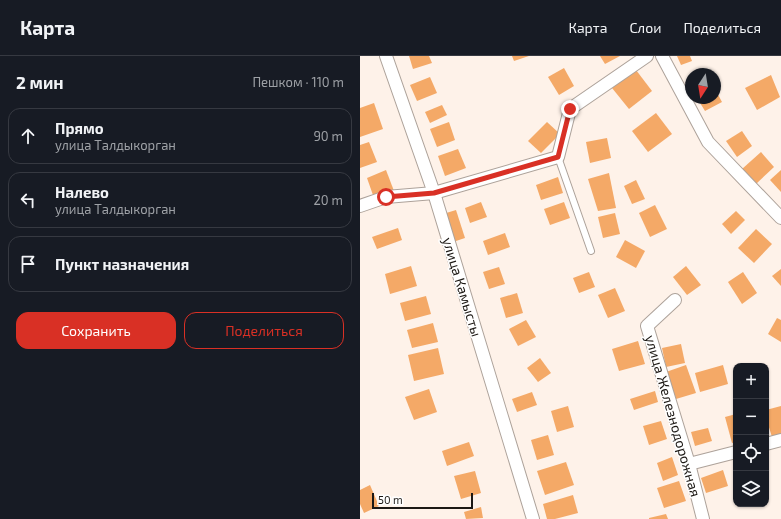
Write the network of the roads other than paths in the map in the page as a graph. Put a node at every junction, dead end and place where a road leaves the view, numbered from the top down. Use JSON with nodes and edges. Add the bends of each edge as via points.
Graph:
{"nodes":[{"id":1,"x":386,"y":56,"type":"edge"},
{"id":2,"x":647,"y":56,"type":"edge"},
{"id":3,"x":662,"y":56,"type":"edge"},
{"id":4,"x":558,"y":157,"type":"junction"},
{"id":5,"x":434,"y":193,"type":"junction"},
{"id":6,"x":360,"y":206,"type":"edge"},
{"id":7,"x":781,"y":218,"type":"edge"},
{"id":8,"x":590,"y":251,"type":"dead end"},
{"id":9,"x":675,"y":300,"type":"dead end"},
{"id":10,"x":781,"y":440,"type":"edge"},
{"id":11,"x":769,"y":443,"type":"edge"},
{"id":12,"x":733,"y":453,"type":"edge"},
{"id":13,"x":689,"y":464,"type":"junction"},
{"id":14,"x":532,"y":519,"type":"edge"},
{"id":15,"x":702,"y":519,"type":"edge"}],
"edges":[{"from":1,"to":5,"type":"street","name":"улица Камысты"},
{"from":2,"to":4,"type":"street","via":[[570,109]]},
{"from":3,"to":7,"type":"street","via":[[708,142]]},
{"from":4,"to":5,"type":"street"},
{"from":4,"to":8,"type":"lane"},
{"from":5,"to":6,"type":"street","via":[[386,197]]},
{"from":5,"to":14,"type":"street","name":"улица Камысты"},
{"from":9,"to":13,"type":"street","name":"улица Железнодорожная","via":[[647,326]]},
{"from":10,"to":11,"type":"street"},
{"from":12,"to":13,"type":"street"},
{"from":13,"to":15,"type":"street","name":"улица Железнодорожная"}]}
